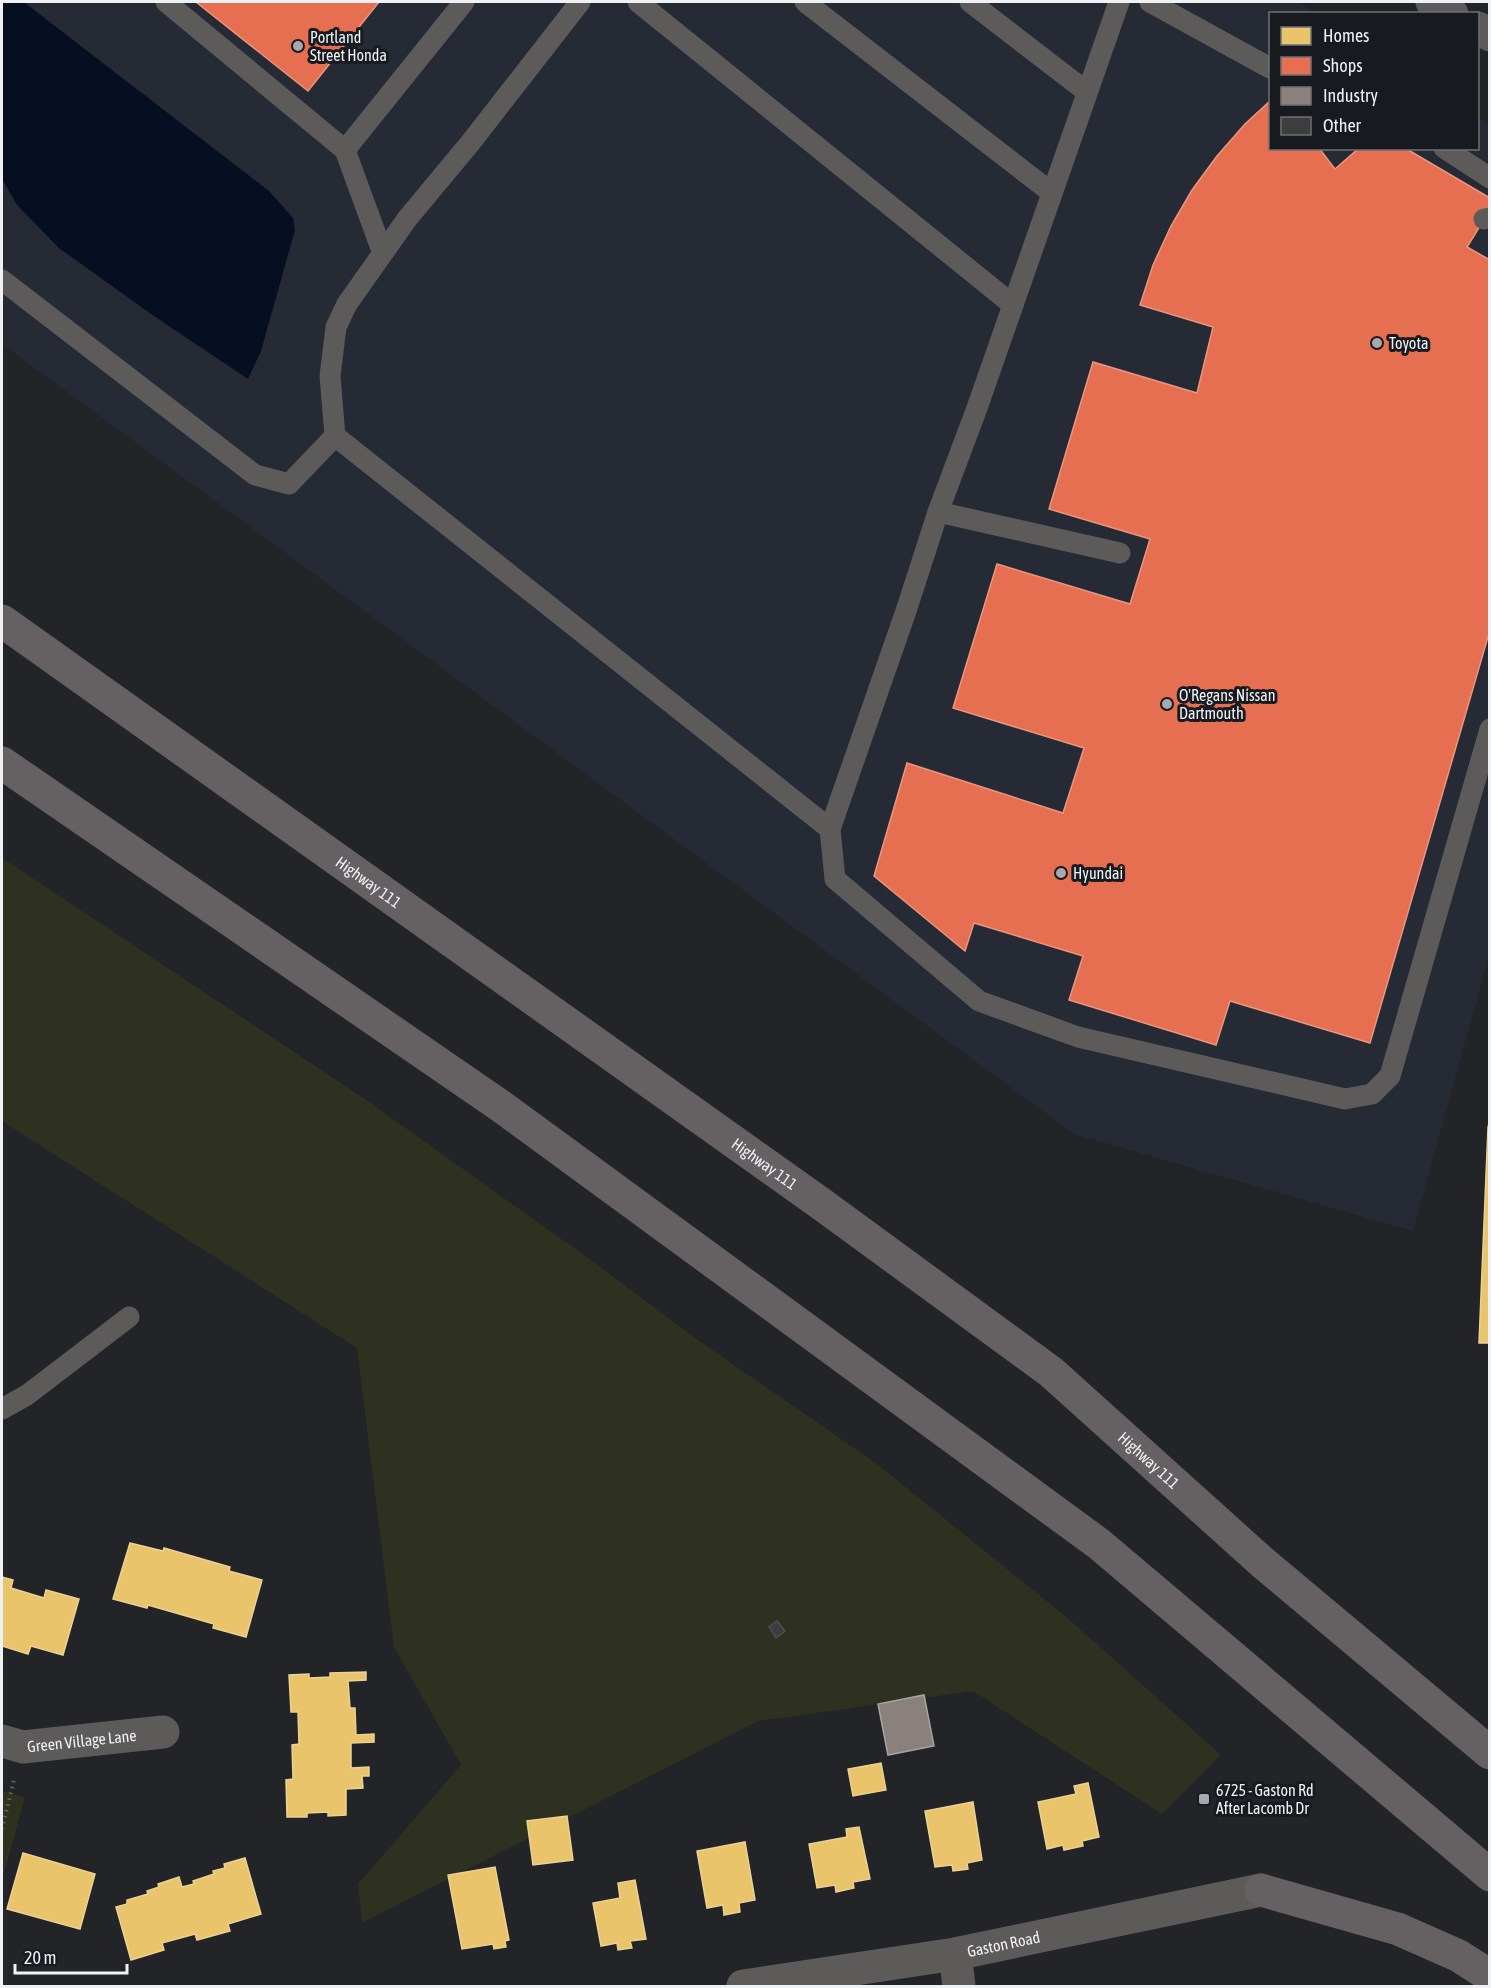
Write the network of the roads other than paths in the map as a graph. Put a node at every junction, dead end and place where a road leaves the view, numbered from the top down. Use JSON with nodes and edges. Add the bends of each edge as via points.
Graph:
{"nodes":[{"id":1,"x":166,"y":2,"type":"edge"},
{"id":2,"x":464,"y":2,"type":"edge"},
{"id":3,"x":580,"y":2,"type":"edge"},
{"id":4,"x":638,"y":2,"type":"edge"},
{"id":5,"x":805,"y":2,"type":"edge"},
{"id":6,"x":970,"y":2,"type":"edge"},
{"id":7,"x":1119,"y":2,"type":"edge"},
{"id":8,"x":1150,"y":2,"type":"edge"},
{"id":9,"x":1432,"y":2,"type":"edge"},
{"id":10,"x":1449,"y":12,"type":"edge"},
{"id":11,"x":1269,"y":67,"type":"edge"},
{"id":12,"x":1087,"y":92,"type":"junction"},
{"id":13,"x":345,"y":150,"type":"junction"},
{"id":14,"x":1447,"y":150,"type":"edge"},
{"id":15,"x":1490,"y":178,"type":"edge"},
{"id":16,"x":1052,"y":193,"type":"junction"},
{"id":17,"x":382,"y":251,"type":"junction"},
{"id":18,"x":2,"y":280,"type":"edge"},
{"id":19,"x":1013,"y":304,"type":"junction"},
{"id":20,"x":335,"y":436,"type":"junction"},
{"id":21,"x":938,"y":512,"type":"junction"},
{"id":22,"x":1120,"y":553,"type":"dead end"},
{"id":23,"x":2,"y":621,"type":"edge"},
{"id":24,"x":1490,"y":729,"type":"edge"},
{"id":25,"x":2,"y":763,"type":"edge"},
{"id":26,"x":830,"y":829,"type":"junction"},
{"id":27,"x":129,"y":1317,"type":"dead end"},
{"id":28,"x":2,"y":1410,"type":"edge"},
{"id":29,"x":163,"y":1732,"type":"dead end"},
{"id":30,"x":13,"y":1744,"type":"edge"},
{"id":31,"x":1490,"y":1754,"type":"edge"},
{"id":32,"x":1490,"y":1875,"type":"edge"},
{"id":33,"x":1262,"y":1890,"type":"joint"},
{"id":34,"x":955,"y":1954,"type":"junction"},
{"id":35,"x":1490,"y":1976,"type":"edge"},
{"id":36,"x":743,"y":1986,"type":"edge"},
{"id":37,"x":959,"y":1986,"type":"edge"}],
"edges":[{"from":1,"to":13,"type":"lane"},
{"from":2,"to":13,"type":"lane"},
{"from":3,"to":17,"type":"lane"},
{"from":4,"to":19,"type":"lane"},
{"from":5,"to":16,"type":"lane"},
{"from":6,"to":12,"type":"lane"},
{"from":7,"to":12,"type":"lane"},
{"from":8,"to":11,"type":"lane"},
{"from":9,"to":10,"type":"street"},
{"from":12,"to":16,"type":"lane"},
{"from":13,"to":17,"type":"lane"},
{"from":14,"to":15,"type":"lane"},
{"from":16,"to":19,"type":"lane"},
{"from":17,"to":20,"type":"lane","via":[[336,327],[330,376]]},
{"from":18,"to":20,"type":"lane","via":[[255,475],[289,484]]},
{"from":19,"to":21,"type":"lane"},
{"from":20,"to":26,"type":"lane"},
{"from":21,"to":22,"type":"lane"},
{"from":21,"to":26,"type":"lane"},
{"from":23,"to":31,"type":"highway","name":"Highway 111","via":[[1051,1372],[1262,1562]]},
{"from":24,"to":26,"type":"lane","via":[[1390,1076],[1372,1094],[1345,1099],[1078,1037],[979,1001],[835,879]]},
{"from":25,"to":32,"type":"highway","via":[[502,1107],[1099,1544]]},
{"from":27,"to":28,"type":"lane"},
{"from":29,"to":30,"type":"street","name":"Green Village Lane"},
{"from":33,"to":34,"type":"street","name":"Gaston Road"},
{"from":33,"to":35,"type":"highway","via":[[1398,1929],[1460,1956]]},
{"from":34,"to":36,"type":"street","name":"Gaston Road"},
{"from":34,"to":37,"type":"street"}]}
